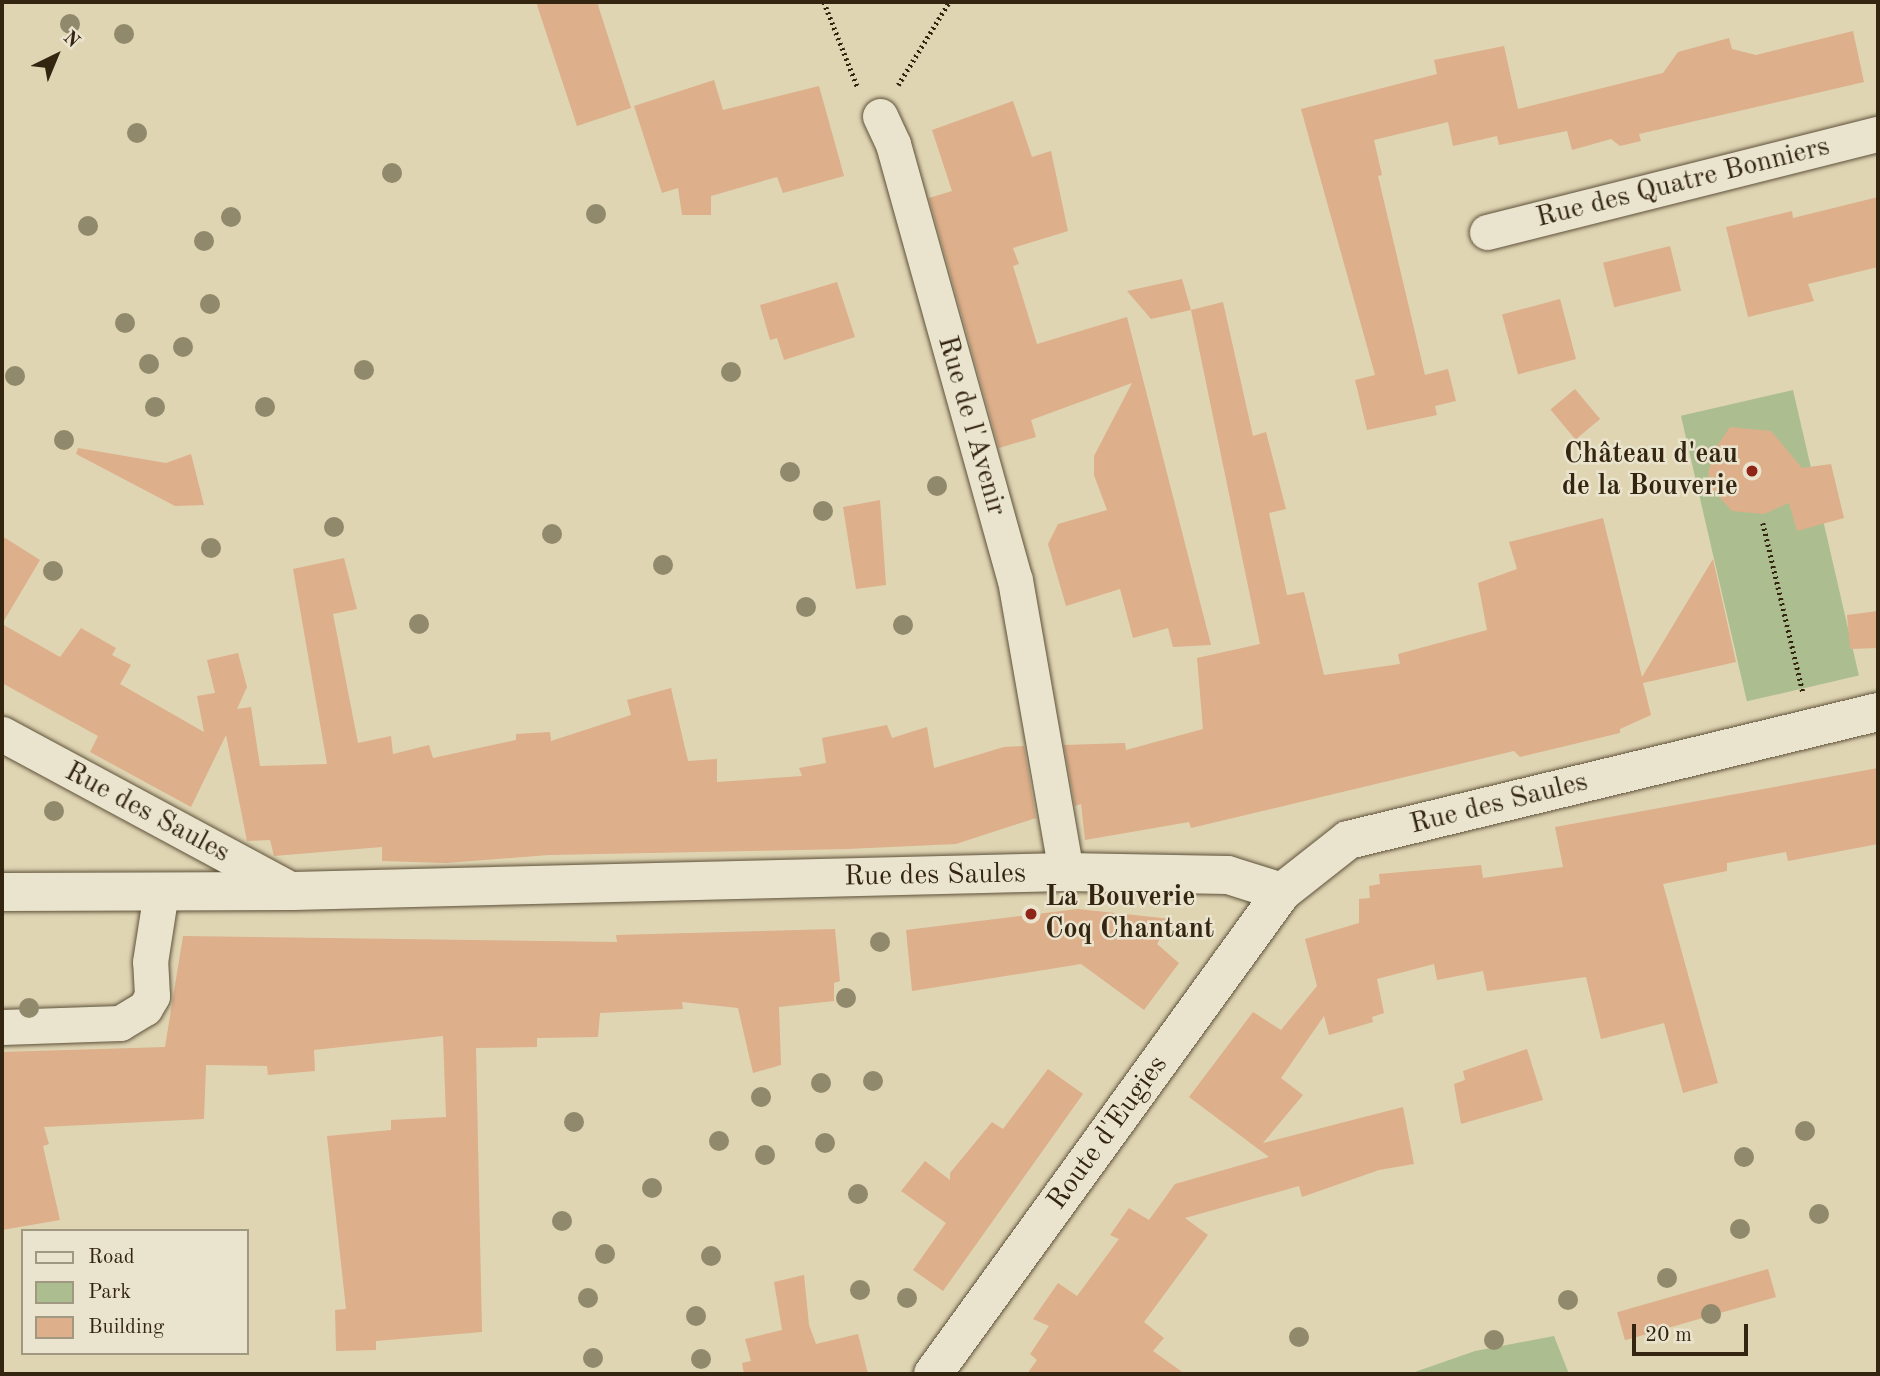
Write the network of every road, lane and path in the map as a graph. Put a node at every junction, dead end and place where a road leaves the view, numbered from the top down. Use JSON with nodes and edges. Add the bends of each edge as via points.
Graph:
{"nodes":[{"id":1,"x":824,"y":2,"type":"edge"},
{"id":2,"x":949,"y":2,"type":"edge"},
{"id":3,"x":880,"y":116,"type":"junction"},
{"id":4,"x":1878,"y":134,"type":"edge"},
{"id":5,"x":1487,"y":232,"type":"dead end"},
{"id":6,"x":1763,"y":523,"type":"dead end"},
{"id":7,"x":1800,"y":684,"type":"dead end"},
{"id":8,"x":1878,"y":712,"type":"edge"},
{"id":9,"x":2,"y":734,"type":"edge"},
{"id":10,"x":1066,"y":872,"type":"junction"},
{"id":11,"x":293,"y":891,"type":"junction"},
{"id":12,"x":2,"y":892,"type":"edge"},
{"id":13,"x":161,"y":892,"type":"junction"},
{"id":14,"x":1282,"y":892,"type":"junction"},
{"id":15,"x":2,"y":1027,"type":"edge"},
{"id":16,"x":933,"y":1374,"type":"edge"}],
"edges":[{"from":1,"to":3,"type":"path","via":[[858,88]]},
{"from":2,"to":3,"type":"path"},
{"from":3,"to":10,"type":"street","name":"Rue de l'Avenir","via":[[893,144],[1015,580]]},
{"from":4,"to":5,"type":"street","name":"Rue des Quatre Bonniers"},
{"from":6,"to":7,"type":"path"},
{"from":8,"to":14,"type":"street","name":"Rue des Saules","via":[[1348,840]]},
{"from":9,"to":11,"type":"street","name":"Rue des Saules"},
{"from":10,"to":11,"type":"street","name":"Rue des Saules"},
{"from":10,"to":14,"type":"street","name":"Rue des Saules","via":[[1228,875]]},
{"from":11,"to":13,"type":"street","name":"Rue des Saules"},
{"from":12,"to":13,"type":"street","name":"Rue des Saules"},
{"from":13,"to":15,"type":"street","via":[[150,962],[152,996],[145,1008],[120,1023]]},
{"from":14,"to":16,"type":"street","name":"Route d'Eugies"}]}
